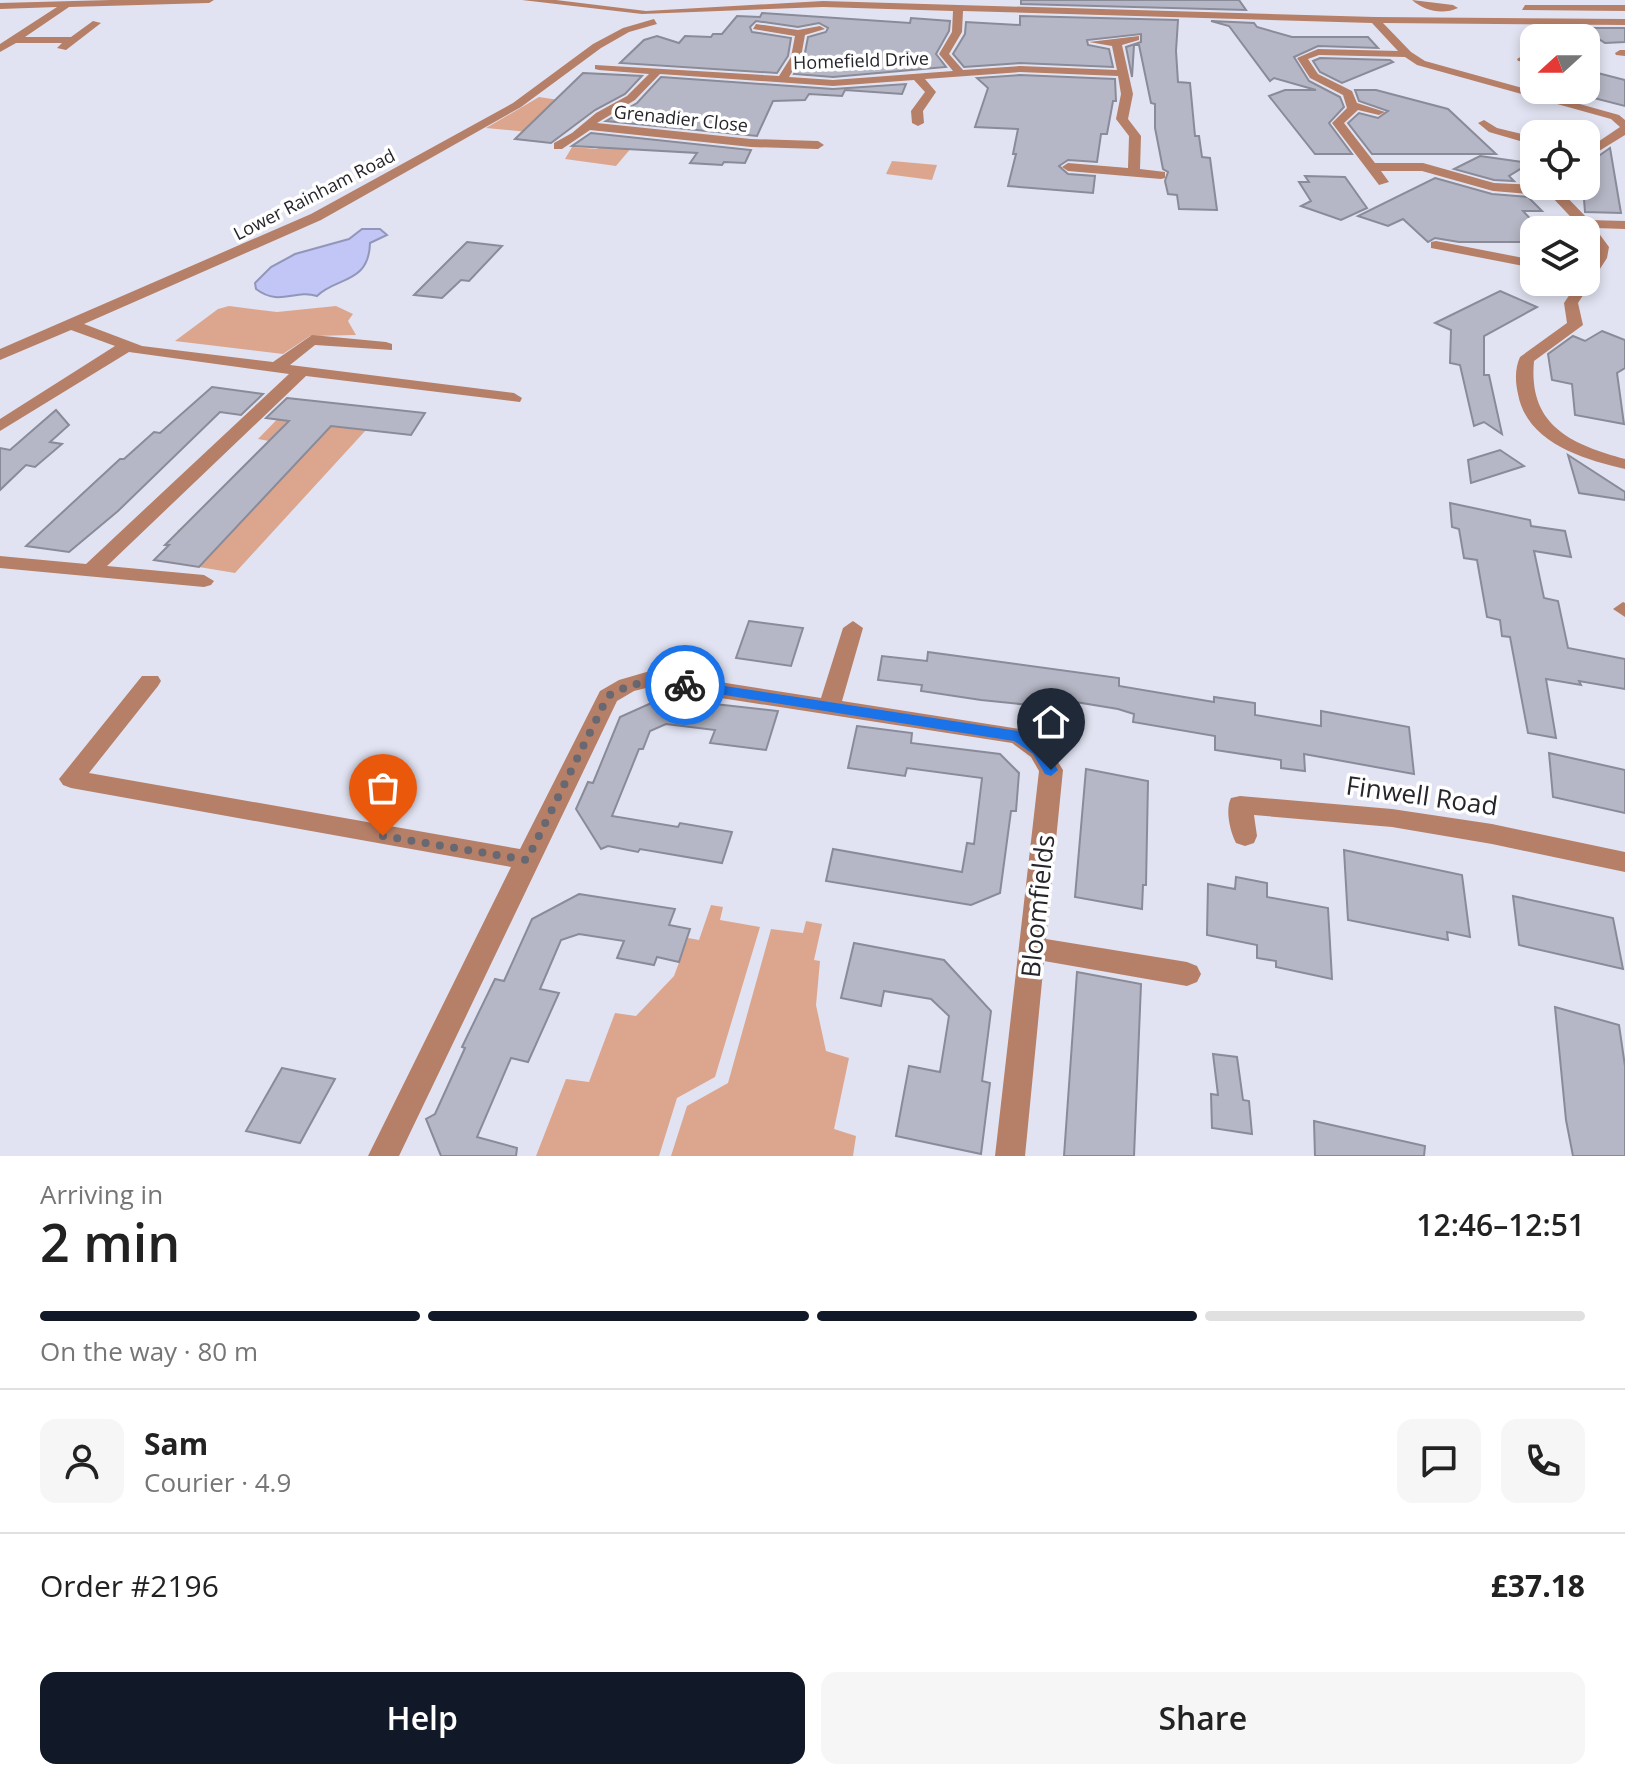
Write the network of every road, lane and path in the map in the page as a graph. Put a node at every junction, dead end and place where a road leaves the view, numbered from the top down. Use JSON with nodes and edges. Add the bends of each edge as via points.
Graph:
{"nodes":[{"id":1,"x":196,"y":0,"type":"edge"},
{"id":2,"x":209,"y":0,"type":"edge"},
{"id":3,"x":527,"y":0,"type":"edge"},
{"id":4,"x":1065,"y":0,"type":"edge"},
{"id":5,"x":1417,"y":0,"type":"edge"},
{"id":6,"x":824,"y":2,"type":"edge"},
{"id":7,"x":614,"y":4,"type":"edge"},
{"id":8,"x":1265,"y":4,"type":"dead end"},
{"id":9,"x":958,"y":6,"type":"junction"},
{"id":10,"x":64,"y":7,"type":"junction"},
{"id":11,"x":0,"y":8,"type":"edge"},
{"id":12,"x":1472,"y":8,"type":"dead end"},
{"id":13,"x":1518,"y":8,"type":"dead end"},
{"id":14,"x":1625,"y":8,"type":"edge"},
{"id":15,"x":700,"y":9,"type":"junction"},
{"id":16,"x":1071,"y":11,"type":"junction"},
{"id":17,"x":652,"y":12,"type":"edge"},
{"id":18,"x":1272,"y":17,"type":"junction"},
{"id":19,"x":1375,"y":20,"type":"junction"},
{"id":20,"x":1625,"y":22,"type":"edge"},
{"id":21,"x":96,"y":23,"type":"dead end"},
{"id":22,"x":628,"y":23,"type":"junction"},
{"id":23,"x":756,"y":27,"type":"dead end"},
{"id":24,"x":820,"y":29,"type":"dead end"},
{"id":25,"x":799,"y":33,"type":"junction"},
{"id":26,"x":1135,"y":38,"type":"dead end"},
{"id":27,"x":13,"y":40,"type":"junction"},
{"id":28,"x":72,"y":40,"type":"junction"},
{"id":29,"x":1094,"y":42,"type":"dead end"},
{"id":30,"x":1117,"y":43,"type":"junction"},
{"id":31,"x":0,"y":49,"type":"edge"},
{"id":32,"x":58,"y":51,"type":"dead end"},
{"id":33,"x":1407,"y":54,"type":"junction"},
{"id":34,"x":599,"y":67,"type":"dead end"},
{"id":35,"x":657,"y":71,"type":"junction"},
{"id":36,"x":960,"y":73,"type":"junction"},
{"id":37,"x":1124,"y":73,"type":"junction"},
{"id":38,"x":917,"y":77,"type":"junction"},
{"id":39,"x":781,"y":81,"type":"junction"},
{"id":40,"x":1520,"y":81,"type":"edge"},
{"id":41,"x":1509,"y":86,"type":"junction"},
{"id":42,"x":1354,"y":106,"type":"junction"},
{"id":43,"x":1379,"y":112,"type":"dead end"},
{"id":44,"x":918,"y":123,"type":"dead end"},
{"id":45,"x":1484,"y":123,"type":"dead end"},
{"id":46,"x":588,"y":126,"type":"junction"},
{"id":47,"x":1625,"y":128,"type":"edge"},
{"id":48,"x":1520,"y":137,"type":"edge"},
{"id":49,"x":1619,"y":142,"type":"edge"},
{"id":50,"x":818,"y":145,"type":"dead end"},
{"id":51,"x":558,"y":146,"type":"dead end"},
{"id":52,"x":1600,"y":149,"type":"edge"},
{"id":53,"x":1068,"y":167,"type":"dead end"},
{"id":54,"x":1372,"y":167,"type":"junction"},
{"id":55,"x":1134,"y":173,"type":"junction"},
{"id":56,"x":1161,"y":175,"type":"dead end"},
{"id":57,"x":1383,"y":182,"type":"dead end"},
{"id":58,"x":1520,"y":188,"type":"edge"},
{"id":59,"x":1561,"y":200,"type":"edge"},
{"id":60,"x":1577,"y":216,"type":"edge"},
{"id":61,"x":1600,"y":224,"type":"edge"},
{"id":62,"x":1625,"y":225,"type":"edge"},
{"id":63,"x":1436,"y":245,"type":"dead end"},
{"id":64,"x":1520,"y":261,"type":"edge"},
{"id":65,"x":1575,"y":296,"type":"edge"},
{"id":66,"x":68,"y":323,"type":"junction"},
{"id":67,"x":125,"y":347,"type":"junction"},
{"id":68,"x":386,"y":347,"type":"dead end"},
{"id":69,"x":0,"y":355,"type":"edge"},
{"id":70,"x":276,"y":368,"type":"junction"},
{"id":71,"x":302,"y":371,"type":"junction"},
{"id":72,"x":514,"y":398,"type":"dead end"},
{"id":73,"x":0,"y":426,"type":"edge"},
{"id":74,"x":1625,"y":464,"type":"edge"},
{"id":75,"x":0,"y":562,"type":"edge"},
{"id":76,"x":91,"y":570,"type":"junction"},
{"id":77,"x":204,"y":581,"type":"dead end"},
{"id":78,"x":853,"y":628,"type":"dead end"},
{"id":79,"x":150,"y":681,"type":"dead end"},
{"id":80,"x":829,"y":708,"type":"junction"},
{"id":81,"x":1245,"y":836,"type":"dead end"},
{"id":82,"x":527,"y":860,"type":"junction"},
{"id":83,"x":1625,"y":862,"type":"edge"},
{"id":84,"x":1033,"y":948,"type":"junction"},
{"id":85,"x":1187,"y":974,"type":"dead end"},
{"id":86,"x":383,"y":1156,"type":"edge"},
{"id":87,"x":1010,"y":1156,"type":"edge"}],
"edges":[{"from":1,"to":2,"type":"street"},
{"from":1,"to":10,"type":"street"},
{"from":3,"to":7,"type":"street"},
{"from":4,"to":16,"type":"street"},
{"from":5,"to":12,"type":"street","via":[[1426,7]]},
{"from":6,"to":9,"type":"street"},
{"from":6,"to":15,"type":"street"},
{"from":7,"to":17,"type":"street"},
{"from":7,"to":22,"type":"street"},
{"from":8,"to":18,"type":"street"},
{"from":9,"to":16,"type":"street"},
{"from":9,"to":36,"type":"street","via":[[957,32],[944,54]]},
{"from":10,"to":11,"type":"street"},
{"from":10,"to":27,"type":"street"},
{"from":13,"to":14,"type":"street"},
{"from":15,"to":17,"type":"street"},
{"from":15,"to":17,"type":"street"},
{"from":16,"to":18,"type":"street"},
{"from":17,"to":22,"type":"street","name":"Lower Rainham Road"},
{"from":17,"to":22,"type":"street"},
{"from":18,"to":19,"type":"street"},
{"from":19,"to":20,"type":"street"},
{"from":19,"to":33,"type":"street"},
{"from":21,"to":28,"type":"street"},
{"from":22,"to":66,"type":"street","name":"Lower Rainham Road","via":[[517,105],[339,205]]},
{"from":23,"to":25,"type":"street"},
{"from":24,"to":25,"type":"street"},
{"from":25,"to":39,"type":"street","via":[[796,57]]},
{"from":26,"to":30,"type":"street"},
{"from":27,"to":28,"type":"street"},
{"from":27,"to":31,"type":"street"},
{"from":28,"to":32,"type":"street"},
{"from":29,"to":30,"type":"street"},
{"from":30,"to":37,"type":"street"},
{"from":33,"to":41,"type":"street","via":[[1430,66]]},
{"from":33,"to":42,"type":"street","via":[[1303,55],[1314,76],[1346,90]]},
{"from":34,"to":35,"type":"street","name":"Homefield Drive"},
{"from":35,"to":39,"type":"street","name":"Homefield Drive"},
{"from":35,"to":46,"type":"street","name":"Grenadier Close","via":[[631,98]]},
{"from":36,"to":37,"type":"street","name":"Homefield Drive"},
{"from":36,"to":38,"type":"street","name":"Homefield Drive"},
{"from":37,"to":55,"type":"street","via":[[1122,119],[1135,136]]},
{"from":38,"to":39,"type":"street","name":"Homefield Drive"},
{"from":38,"to":44,"type":"street","via":[[931,92],[917,111]]},
{"from":40,"to":41,"type":"street"},
{"from":41,"to":47,"type":"street","via":[[1608,114]]},
{"from":42,"to":43,"type":"street"},
{"from":42,"to":54,"type":"street","via":[[1338,123]]},
{"from":45,"to":48,"type":"street"},
{"from":46,"to":50,"type":"street","name":"Grenadier Close"},
{"from":46,"to":51,"type":"street","name":"Grenadier Close"},
{"from":47,"to":49,"type":"street"},
{"from":49,"to":52,"type":"street"},
{"from":53,"to":55,"type":"street"},
{"from":54,"to":57,"type":"street"},
{"from":54,"to":58,"type":"street","via":[[1423,167],[1496,188]]},
{"from":55,"to":56,"type":"street"},
{"from":59,"to":60,"type":"street"},
{"from":61,"to":62,"type":"street"},
{"from":63,"to":64,"type":"street"},
{"from":65,"to":74,"type":"street","via":[[1571,303],[1575,325],[1526,360],[1527,393],[1536,421],[1553,436],[1589,455]]},
{"from":66,"to":67,"type":"street"},
{"from":66,"to":69,"type":"street","name":"Lower Rainham Road"},
{"from":67,"to":70,"type":"street"},
{"from":67,"to":73,"type":"street"},
{"from":68,"to":70,"type":"street","via":[[312,340]]},
{"from":70,"to":71,"type":"street"},
{"from":71,"to":72,"type":"street"},
{"from":71,"to":76,"type":"street"},
{"from":75,"to":76,"type":"street"},
{"from":76,"to":77,"type":"street"},
{"from":78,"to":80,"type":"street"},
{"from":79,"to":82,"type":"street","via":[[71,779]]},
{"from":80,"to":82,"type":"street","name":"Bloomfields","via":[[650,679],[627,685],[608,696]]},
{"from":80,"to":84,"type":"street","name":"Bloomfields","via":[[1018,736],[1039,751],[1051,770]]},
{"from":81,"to":83,"type":"street","name":"Finwell Road","via":[[1240,805],[1392,818]]},
{"from":82,"to":86,"type":"street","name":"Bloomfields"},
{"from":84,"to":85,"type":"street"},
{"from":84,"to":87,"type":"street","name":"Bloomfields"}]}
